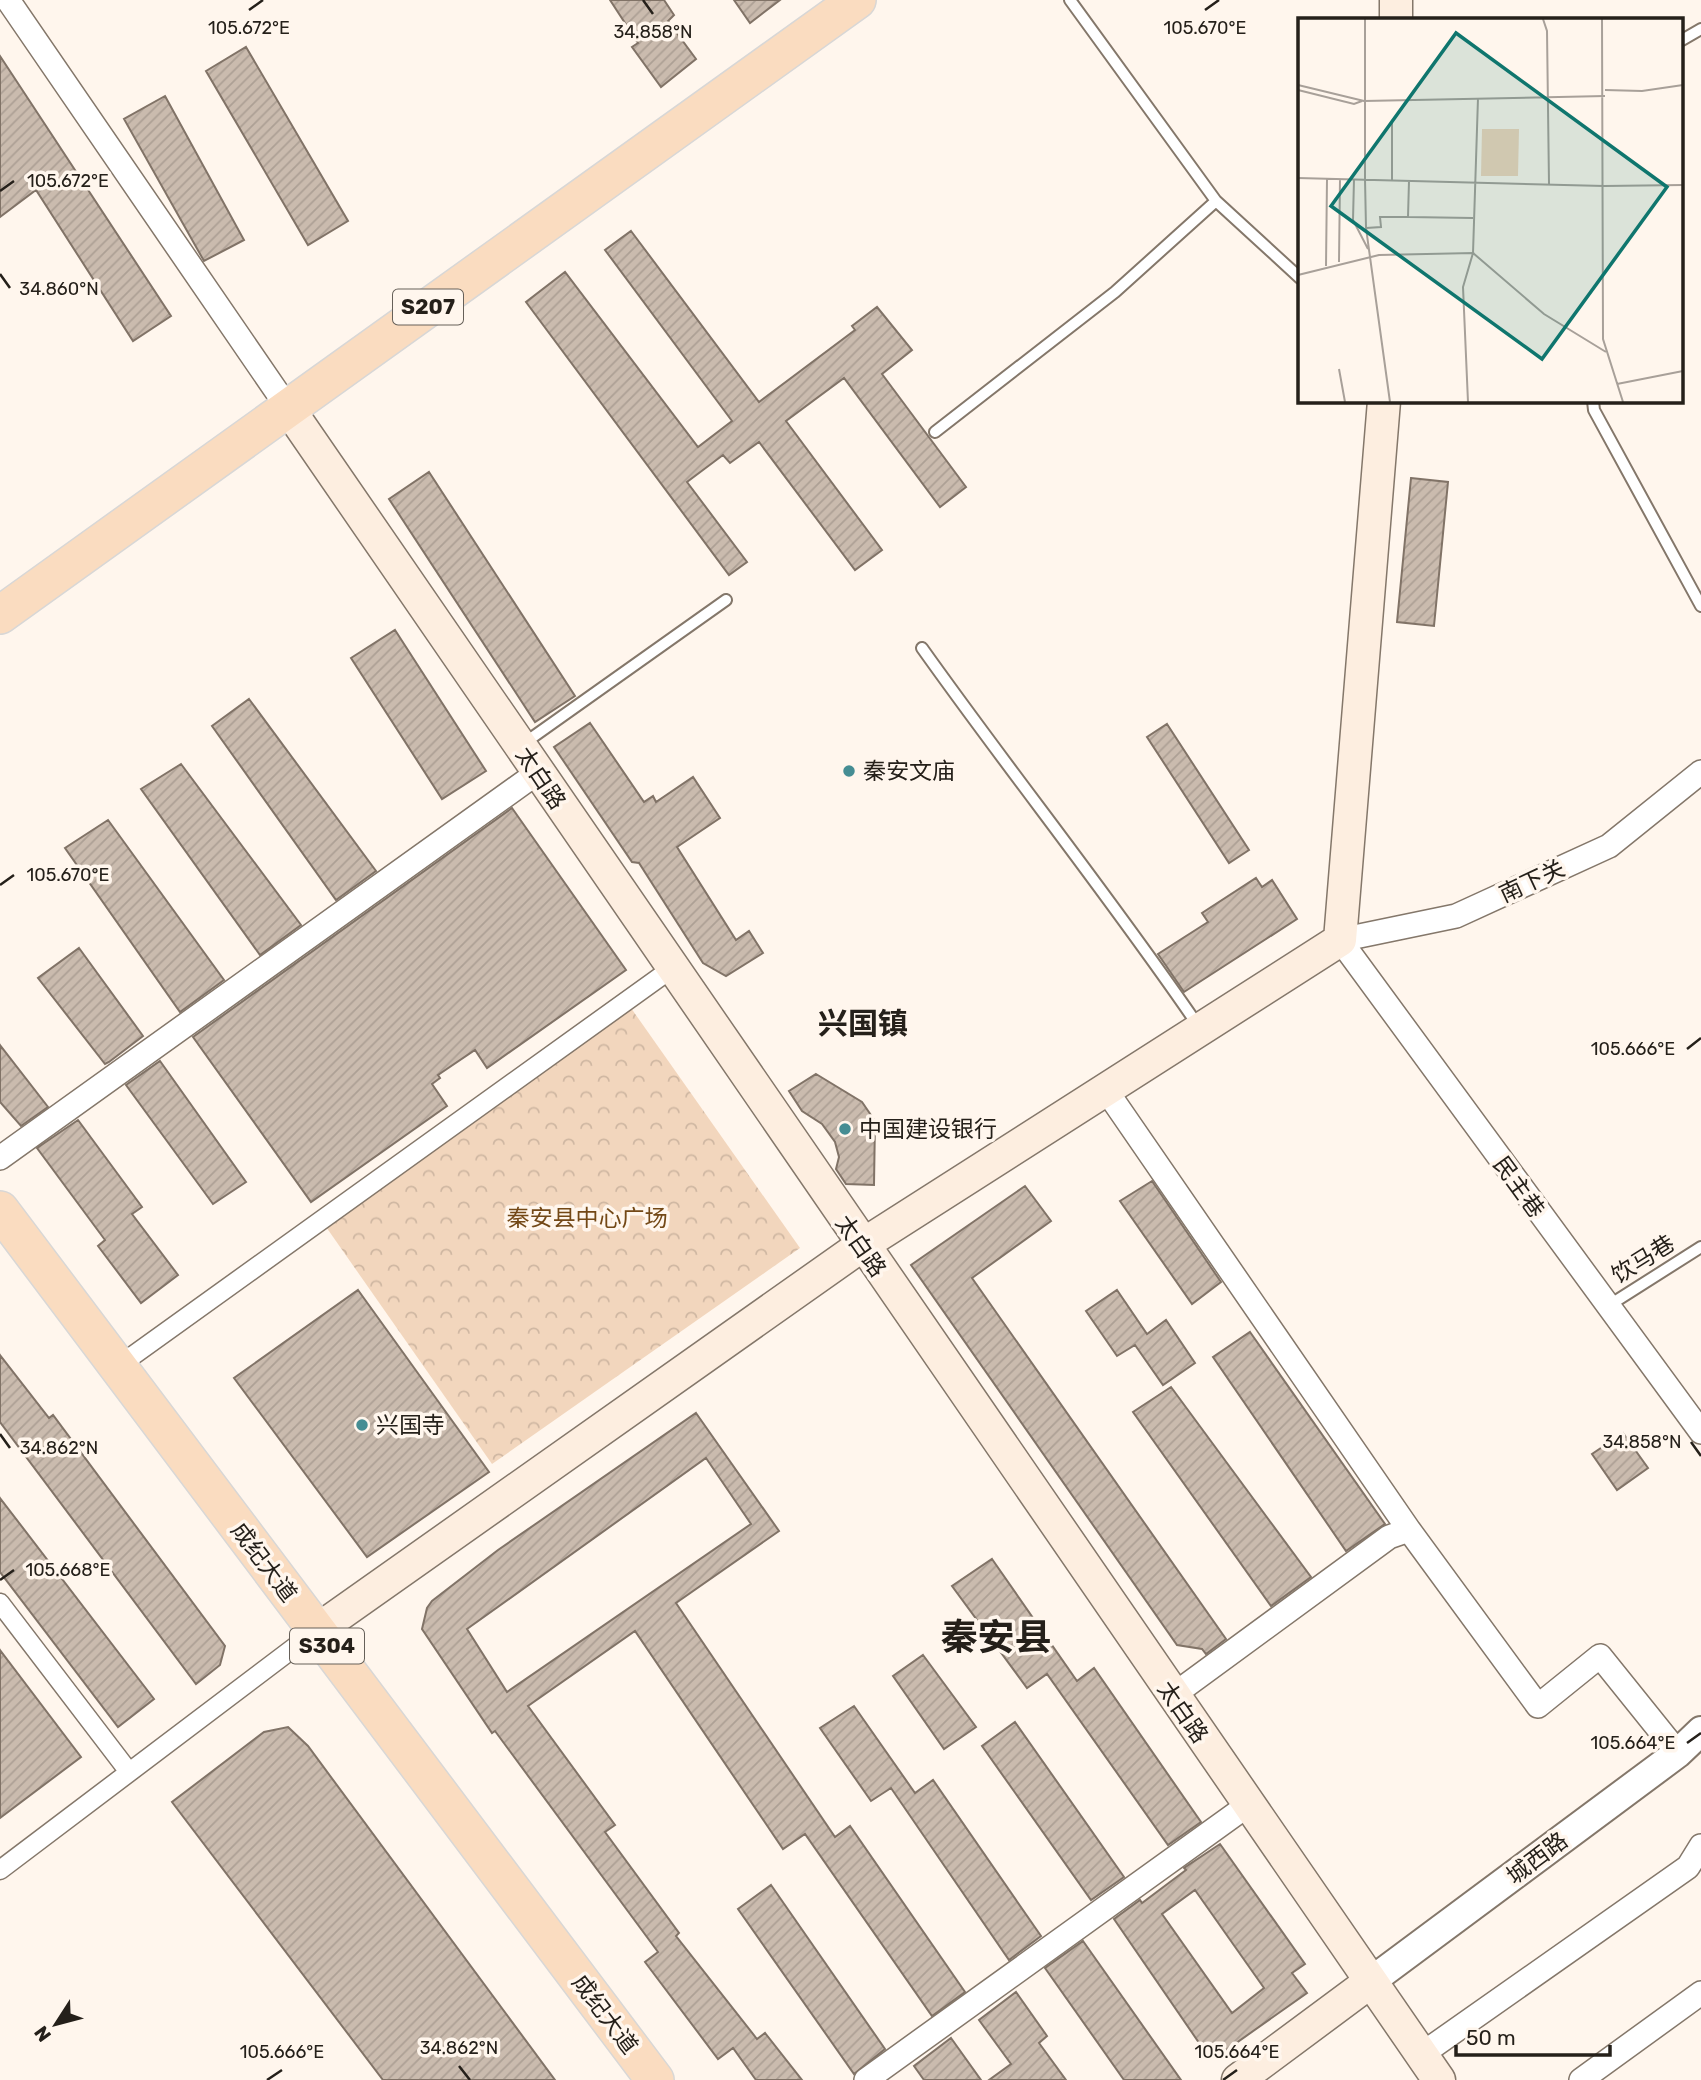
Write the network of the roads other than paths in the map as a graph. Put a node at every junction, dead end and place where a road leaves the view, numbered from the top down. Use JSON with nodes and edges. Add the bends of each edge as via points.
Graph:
{"nodes":[{"id":1,"x":8,"y":0,"type":"edge"},
{"id":2,"x":857,"y":0,"type":"edge"},
{"id":3,"x":1070,"y":0,"type":"edge"},
{"id":4,"x":1396,"y":0,"type":"edge"},
{"id":5,"x":1396,"y":18,"type":"edge"},
{"id":6,"x":1701,"y":29,"type":"edge"},
{"id":7,"x":1684,"y":39,"type":"edge"},
{"id":8,"x":1216,"y":201,"type":"junction"},
{"id":9,"x":1298,"y":276,"type":"edge"},
{"id":10,"x":1384,"y":402,"type":"edge"},
{"id":11,"x":1593,"y":402,"type":"edge"},
{"id":12,"x":288,"y":408,"type":"junction"},
{"id":13,"x":935,"y":432,"type":"dead end"},
{"id":14,"x":726,"y":600,"type":"dead end"},
{"id":15,"x":1701,"y":606,"type":"edge"},
{"id":16,"x":0,"y":615,"type":"edge"},
{"id":17,"x":922,"y":648,"type":"dead end"},
{"id":18,"x":519,"y":747,"type":"junction"},
{"id":19,"x":1701,"y":772,"type":"edge"},
{"id":20,"x":537,"y":773,"type":"junction"},
{"id":21,"x":1340,"y":940,"type":"junction"},
{"id":22,"x":671,"y":969,"type":"junction"},
{"id":23,"x":1200,"y":1029,"type":"junction"},
{"id":24,"x":1106,"y":1090,"type":"junction"},
{"id":25,"x":0,"y":1158,"type":"edge"},
{"id":26,"x":0,"y":1210,"type":"edge"},
{"id":27,"x":861,"y":1245,"type":"junction"},
{"id":28,"x":1701,"y":1247,"type":"edge"},
{"id":29,"x":1608,"y":1306,"type":"junction"},
{"id":30,"x":117,"y":1367,"type":"junction"},
{"id":31,"x":1697,"y":1419,"type":"edge"},
{"id":32,"x":1409,"y":1530,"type":"junction"},
{"id":33,"x":0,"y":1603,"type":"edge"},
{"id":34,"x":316,"y":1631,"type":"junction"},
{"id":35,"x":1172,"y":1696,"type":"junction"},
{"id":36,"x":1701,"y":1731,"type":"edge"},
{"id":37,"x":1678,"y":1753,"type":"junction"},
{"id":38,"x":129,"y":1772,"type":"junction"},
{"id":39,"x":1248,"y":1805,"type":"junction"},
{"id":40,"x":1701,"y":1846,"type":"edge"},
{"id":41,"x":0,"y":1870,"type":"edge"},
{"id":42,"x":1370,"y":1982,"type":"junction"},
{"id":43,"x":1701,"y":1993,"type":"edge"},
{"id":44,"x":1430,"y":2067,"type":"edge"},
{"id":45,"x":655,"y":2080,"type":"edge"},
{"id":46,"x":866,"y":2080,"type":"edge"},
{"id":47,"x":1238,"y":2080,"type":"edge"},
{"id":48,"x":1581,"y":2080,"type":"edge"}],
"edges":[{"from":1,"to":12,"type":"street"},
{"from":2,"to":12,"type":"main road","number":"S207"},
{"from":3,"to":8,"type":"lane"},
{"from":4,"to":5,"type":"main road"},
{"from":6,"to":7,"type":"lane"},
{"from":8,"to":9,"type":"lane"},
{"from":8,"to":13,"type":"lane","via":[[1115,292]]},
{"from":10,"to":21,"type":"main road"},
{"from":11,"to":15,"type":"lane"},
{"from":12,"to":16,"type":"main road","number":"S207"},
{"from":12,"to":18,"type":"main road","name":"太白路"},
{"from":14,"to":18,"type":"lane"},
{"from":17,"to":23,"type":"lane","via":[[1134,932]]},
{"from":18,"to":20,"type":"main road","name":"太白路"},
{"from":19,"to":21,"type":"street","name":"南下关","via":[[1609,846],[1456,916]]},
{"from":20,"to":22,"type":"main road","name":"太白路"},
{"from":20,"to":25,"type":"street"},
{"from":21,"to":23,"type":"main road"},
{"from":21,"to":29,"type":"street","name":"民主巷"},
{"from":22,"to":27,"type":"main road","name":"太白路"},
{"from":22,"to":30,"type":"street"},
{"from":23,"to":24,"type":"main road"},
{"from":24,"to":27,"type":"main road"},
{"from":24,"to":32,"type":"street"},
{"from":26,"to":30,"type":"main road","name":"成纪大道","number":"S304"},
{"from":27,"to":34,"type":"main road"},
{"from":27,"to":35,"type":"main road","name":"太白路"},
{"from":28,"to":29,"type":"lane","name":"饮马巷"},
{"from":29,"to":31,"type":"street","name":"民主巷"},
{"from":30,"to":34,"type":"main road","name":"成纪大道","number":"S304"},
{"from":32,"to":35,"type":"street","via":[[1389,1537]]},
{"from":32,"to":37,"type":"street","via":[[1538,1706],[1600,1656]]},
{"from":33,"to":38,"type":"street"},
{"from":34,"to":38,"type":"street"},
{"from":34,"to":45,"type":"main road","name":"成纪大道","number":"S304"},
{"from":35,"to":39,"type":"main road","name":"太白路"},
{"from":36,"to":37,"type":"street","name":"城西路"},
{"from":37,"to":42,"type":"street","name":"城西路"},
{"from":38,"to":41,"type":"street"},
{"from":39,"to":42,"type":"main road","name":"太白路"},
{"from":39,"to":46,"type":"street"},
{"from":40,"to":44,"type":"street","via":[[1688,1867]]},
{"from":42,"to":44,"type":"main road","name":"太白路"},
{"from":42,"to":47,"type":"main road"},
{"from":43,"to":48,"type":"street"}]}
